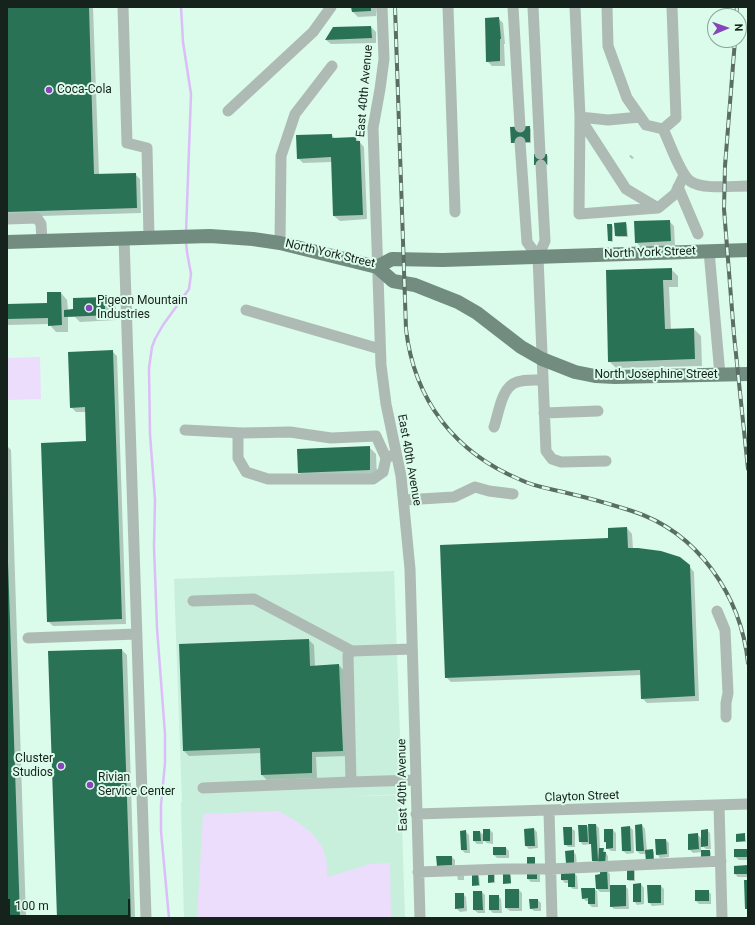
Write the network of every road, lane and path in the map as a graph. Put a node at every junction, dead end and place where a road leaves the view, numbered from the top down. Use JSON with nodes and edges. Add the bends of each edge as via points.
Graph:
{"nodes":[{"id":1,"x":123,"y":7,"type":"edge"},
{"id":2,"x":331,"y":7,"type":"edge"},
{"id":3,"x":382,"y":7,"type":"edge"},
{"id":4,"x":448,"y":7,"type":"edge"},
{"id":5,"x":513,"y":7,"type":"edge"},
{"id":6,"x":533,"y":7,"type":"edge"},
{"id":7,"x":576,"y":7,"type":"edge"},
{"id":8,"x":607,"y":7,"type":"edge"},
{"id":9,"x":672,"y":7,"type":"edge"},
{"id":10,"x":332,"y":66,"type":"dead end"},
{"id":11,"x":228,"y":111,"type":"dead end"},
{"id":12,"x":640,"y":117,"type":"junction"},
{"id":13,"x":580,"y":118,"type":"junction"},
{"id":14,"x":520,"y":127,"type":"dead end"},
{"id":15,"x":663,"y":129,"type":"junction"},
{"id":16,"x":520,"y":142,"type":"dead end"},
{"id":17,"x":684,"y":174,"type":"junction"},
{"id":18,"x":748,"y":186,"type":"edge"},
{"id":19,"x":678,"y":187,"type":"junction"},
{"id":20,"x":658,"y":208,"type":"junction"},
{"id":21,"x":455,"y":212,"type":"dead end"},
{"id":22,"x":7,"y":219,"type":"edge"},
{"id":23,"x":698,"y":234,"type":"dead end"},
{"id":24,"x":124,"y":238,"type":"junction"},
{"id":25,"x":149,"y":238,"type":"junction"},
{"id":26,"x":42,"y":241,"type":"junction"},
{"id":27,"x":7,"y":242,"type":"edge"},
{"id":28,"x":280,"y":243,"type":"junction"},
{"id":29,"x":748,"y":250,"type":"edge"},
{"id":30,"x":708,"y":251,"type":"junction"},
{"id":31,"x":538,"y":257,"type":"junction"},
{"id":32,"x":377,"y":268,"type":"junction"},
{"id":33,"x":246,"y":310,"type":"dead end"},
{"id":34,"x":380,"y":349,"type":"junction"},
{"id":35,"x":542,"y":359,"type":"junction"},
{"id":36,"x":748,"y":374,"type":"edge"},
{"id":37,"x":720,"y":375,"type":"junction"},
{"id":38,"x":542,"y":380,"type":"junction"},
{"id":39,"x":598,"y":411,"type":"dead end"},
{"id":40,"x":544,"y":413,"type":"junction"},
{"id":41,"x":494,"y":427,"type":"dead end"},
{"id":42,"x":185,"y":430,"type":"dead end"},
{"id":43,"x":238,"y":433,"type":"junction"},
{"id":44,"x":397,"y":454,"type":"junction"},
{"id":45,"x":386,"y":458,"type":"junction"},
{"id":46,"x":606,"y":461,"type":"dead end"},
{"id":47,"x":512,"y":494,"type":"dead end"},
{"id":48,"x":404,"y":500,"type":"junction"},
{"id":49,"x":193,"y":601,"type":"dead end"},
{"id":50,"x":717,"y":611,"type":"dead end"},
{"id":51,"x":137,"y":634,"type":"junction"},
{"id":52,"x":28,"y":638,"type":"dead end"},
{"id":53,"x":412,"y":649,"type":"junction"},
{"id":54,"x":352,"y":651,"type":"junction"},
{"id":55,"x":726,"y":717,"type":"dead end"},
{"id":56,"x":416,"y":780,"type":"junction"},
{"id":57,"x":352,"y":782,"type":"junction"},
{"id":58,"x":203,"y":788,"type":"dead end"},
{"id":59,"x":748,"y":804,"type":"edge"},
{"id":60,"x":719,"y":805,"type":"junction"},
{"id":61,"x":549,"y":811,"type":"junction"},
{"id":62,"x":416,"y":814,"type":"junction"},
{"id":63,"x":721,"y":861,"type":"junction"},
{"id":64,"x":551,"y":869,"type":"junction"},
{"id":65,"x":418,"y":872,"type":"junction"},
{"id":66,"x":146,"y":918,"type":"edge"},
{"id":67,"x":420,"y":918,"type":"edge"},
{"id":68,"x":552,"y":918,"type":"edge"},
{"id":69,"x":722,"y":918,"type":"edge"}],
"edges":[{"from":1,"to":25,"type":"street","via":[[127,143],[147,148]]},
{"from":2,"to":11,"type":"street","via":[[313,32]]},
{"from":3,"to":32,"type":"street","name":"East 40th Avenue","via":[[384,59],[373,128]]},
{"from":4,"to":21,"type":"street"},
{"from":5,"to":14,"type":"street"},
{"from":6,"to":31,"type":"street","via":[[545,241]]},
{"from":7,"to":13,"type":"street"},
{"from":8,"to":12,"type":"street","via":[[608,46],[627,98]]},
{"from":9,"to":15,"type":"street","via":[[676,118]]},
{"from":10,"to":28,"type":"street","via":[[295,114],[281,156]]},
{"from":12,"to":13,"type":"street","via":[[608,120]]},
{"from":12,"to":15,"type":"street","via":[[646,125]]},
{"from":13,"to":20,"type":"street","via":[[626,189]]},
{"from":13,"to":20,"type":"street","via":[[580,214]]},
{"from":15,"to":17,"type":"street"},
{"from":16,"to":31,"type":"street","via":[[526,242]]},
{"from":17,"to":18,"type":"street","via":[[691,181],[703,185]]},
{"from":17,"to":19,"type":"street"},
{"from":19,"to":20,"type":"street","via":[[675,194]]},
{"from":19,"to":23,"type":"street"},
{"from":22,"to":26,"type":"street","via":[[37,218],[41,224]]},
{"from":24,"to":25,"type":"main road","name":"North York Street"},
{"from":24,"to":26,"type":"main road","name":"North York Street"},
{"from":24,"to":51,"type":"street"},
{"from":25,"to":28,"type":"main road","name":"North York Street","via":[[210,236],[253,238]]},
{"from":26,"to":27,"type":"main road","name":"North York Street"},
{"from":28,"to":32,"type":"main road","name":"North York Street"},
{"from":29,"to":30,"type":"main road","name":"North York Street"},
{"from":30,"to":31,"type":"main road","name":"North York Street"},
{"from":30,"to":37,"type":"street"},
{"from":31,"to":32,"type":"main road","name":"North York Street","via":[[392,259]]},
{"from":31,"to":35,"type":"street"},
{"from":32,"to":34,"type":"street","name":"East 40th Avenue"},
{"from":32,"to":35,"type":"main road","name":"North Josephine Street","via":[[393,281],[415,285],[458,302]]},
{"from":33,"to":34,"type":"street"},
{"from":34,"to":44,"type":"street","name":"East 40th Avenue","via":[[385,397]]},
{"from":35,"to":37,"type":"main road","name":"North Josephine Street","via":[[575,372],[602,376]]},
{"from":35,"to":38,"type":"street"},
{"from":36,"to":37,"type":"main road","name":"North Josephine Street"},
{"from":38,"to":40,"type":"street"},
{"from":38,"to":41,"type":"street","via":[[518,381],[511,385],[506,390]]},
{"from":39,"to":40,"type":"street"},
{"from":40,"to":46,"type":"street","via":[[546,451],[552,459],[561,462]]},
{"from":42,"to":43,"type":"street"},
{"from":43,"to":45,"type":"street","via":[[290,432],[331,438],[376,436]]},
{"from":43,"to":45,"type":"street","via":[[238,458],[246,472],[268,479],[373,479],[383,472]]},
{"from":44,"to":45,"type":"street"},
{"from":44,"to":48,"type":"street","name":"East 40th Avenue"},
{"from":47,"to":48,"type":"street","via":[[475,487],[454,497]]},
{"from":48,"to":53,"type":"street","name":"East 40th Avenue","via":[[410,569]]},
{"from":49,"to":54,"type":"street","via":[[254,599]]},
{"from":50,"to":55,"type":"street","via":[[725,630],[728,693]]},
{"from":51,"to":52,"type":"street"},
{"from":51,"to":66,"type":"street"},
{"from":53,"to":54,"type":"street"},
{"from":53,"to":56,"type":"street","name":"East 40th Avenue"},
{"from":54,"to":57,"type":"street","via":[[348,655]]},
{"from":56,"to":57,"type":"street"},
{"from":56,"to":62,"type":"street","name":"East 40th Avenue"},
{"from":57,"to":58,"type":"street"},
{"from":59,"to":60,"type":"street","name":"Clayton Street"},
{"from":60,"to":61,"type":"street","name":"Clayton Street"},
{"from":60,"to":63,"type":"street"},
{"from":61,"to":62,"type":"street","name":"Clayton Street"},
{"from":61,"to":64,"type":"street"},
{"from":62,"to":65,"type":"street","name":"East 40th Avenue"},
{"from":63,"to":64,"type":"street"},
{"from":63,"to":69,"type":"street"},
{"from":64,"to":65,"type":"street"},
{"from":64,"to":68,"type":"street"},
{"from":65,"to":67,"type":"street","name":"East 40th Avenue"}]}
